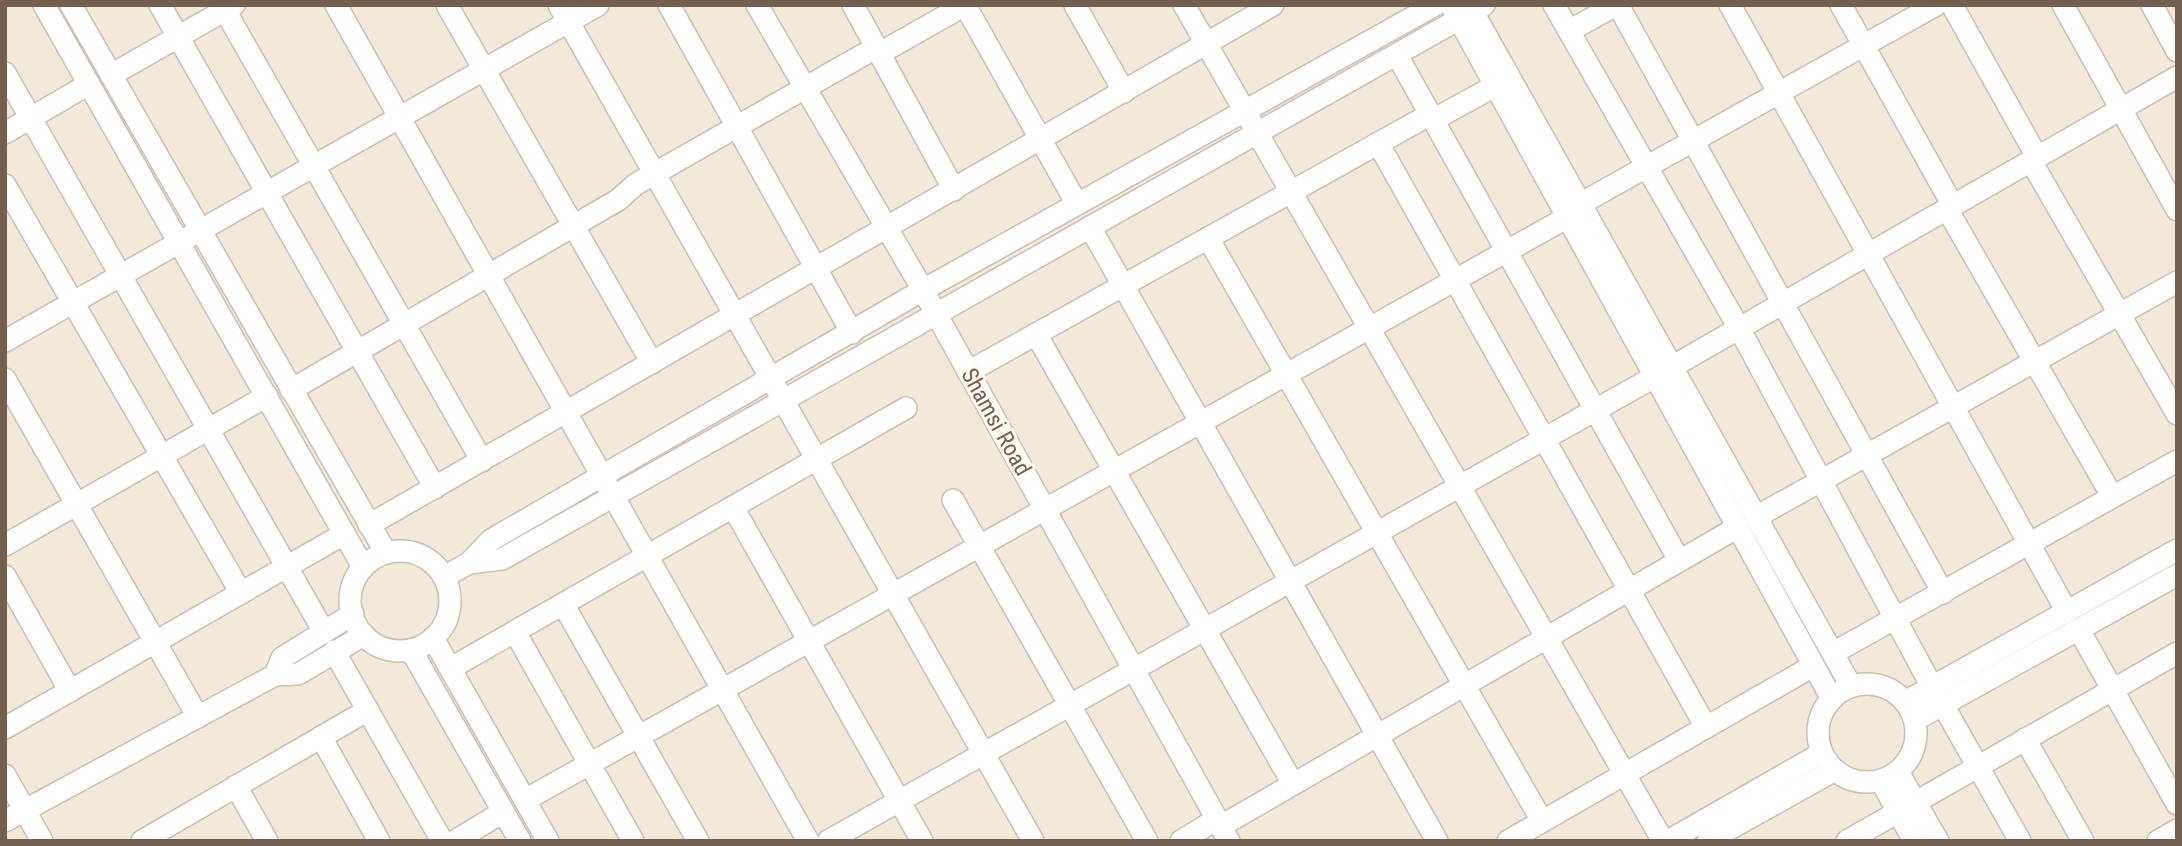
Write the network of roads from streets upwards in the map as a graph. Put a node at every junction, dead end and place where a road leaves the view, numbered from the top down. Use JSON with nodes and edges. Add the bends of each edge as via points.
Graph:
{"nodes":[{"id":1,"x":44,"y":5,"type":"edge"},
{"id":2,"x":71,"y":5,"type":"edge"},
{"id":3,"x":160,"y":5,"type":"edge"},
{"id":4,"x":337,"y":5,"type":"edge"},
{"id":5,"x":447,"y":5,"type":"edge"},
{"id":6,"x":598,"y":5,"type":"edge"},
{"id":7,"x":669,"y":5,"type":"edge"},
{"id":8,"x":757,"y":5,"type":"edge"},
{"id":9,"x":853,"y":5,"type":"edge"},
{"id":10,"x":965,"y":5,"type":"edge"},
{"id":11,"x":1075,"y":5,"type":"edge"},
{"id":12,"x":1184,"y":5,"type":"edge"},
{"id":13,"x":1273,"y":5,"type":"edge"},
{"id":14,"x":1435,"y":5,"type":"edge"},
{"id":15,"x":1554,"y":5,"type":"edge"},
{"id":16,"x":1617,"y":5,"type":"edge"},
{"id":17,"x":1730,"y":5,"type":"edge"},
{"id":18,"x":1841,"y":5,"type":"edge"},
{"id":19,"x":1936,"y":5,"type":"edge"},
{"id":20,"x":1952,"y":5,"type":"edge"},
{"id":21,"x":2063,"y":5,"type":"edge"},
{"id":22,"x":2152,"y":5,"type":"edge"},
{"id":23,"x":227,"y":7,"type":"edge"},
{"id":24,"x":1467,"y":9,"type":"edge"},
{"id":25,"x":564,"y":14,"type":"edge"},
{"id":26,"x":1569,"y":31,"type":"junction"},
{"id":27,"x":178,"y":37,"type":"junction"},
{"id":28,"x":1206,"y":45,"type":"junction"},
{"id":29,"x":1864,"y":46,"type":"junction"},
{"id":30,"x":879,"y":50,"type":"junction"},
{"id":31,"x":2177,"y":51,"type":"edge"},
{"id":32,"x":1396,"y":55,"type":"junction"},
{"id":33,"x":484,"y":69,"type":"junction"},
{"id":34,"x":5,"y":73,"type":"edge"},
{"id":35,"x":111,"y":75,"type":"junction"},
{"id":36,"x":2177,"y":77,"type":"edge"},
{"id":37,"x":89,"y":84,"type":"junction"},
{"id":38,"x":1495,"y":86,"type":"junction"},
{"id":39,"x":805,"y":88,"type":"junction"},
{"id":40,"x":1124,"y":92,"type":"junction"},
{"id":41,"x":1779,"y":93,"type":"junction"},
{"id":42,"x":2121,"y":109,"type":"junction"},
{"id":43,"x":1244,"y":111,"type":"junction"},
{"id":44,"x":1429,"y":115,"type":"junction"},
{"id":45,"x":400,"y":117,"type":"junction"},
{"id":46,"x":31,"y":118,"type":"junction"},
{"id":47,"x":737,"y":127,"type":"junction"},
{"id":48,"x":5,"y":133,"type":"edge"},
{"id":49,"x":1257,"y":133,"type":"junction"},
{"id":50,"x":1041,"y":140,"type":"junction"},
{"id":51,"x":1693,"y":142,"type":"junction"},
{"id":52,"x":1378,"y":143,"type":"junction"},
{"id":53,"x":2034,"y":159,"type":"junction"},
{"id":54,"x":314,"y":165,"type":"junction"},
{"id":55,"x":1647,"y":167,"type":"junction"},
{"id":56,"x":655,"y":175,"type":"junction"},
{"id":57,"x":5,"y":185,"type":"edge"},
{"id":58,"x":954,"y":190,"type":"junction"},
{"id":59,"x":267,"y":192,"type":"junction"},
{"id":60,"x":1291,"y":192,"type":"junction"},
{"id":61,"x":1077,"y":204,"type":"junction"},
{"id":62,"x":1950,"y":207,"type":"junction"},
{"id":63,"x":2177,"y":209,"type":"edge"},
{"id":64,"x":1574,"y":211,"type":"junction"},
{"id":65,"x":573,"y":226,"type":"junction"},
{"id":66,"x":1090,"y":227,"type":"junction"},
{"id":67,"x":886,"y":229,"type":"junction"},
{"id":68,"x":200,"y":230,"type":"junction"},
{"id":69,"x":1208,"y":238,"type":"junction"},
{"id":70,"x":180,"y":241,"type":"junction"},
{"id":71,"x":1506,"y":252,"type":"junction"},
{"id":72,"x":1868,"y":254,"type":"junction"},
{"id":73,"x":817,"y":269,"type":"junction"},
{"id":74,"x":121,"y":275,"type":"junction"},
{"id":75,"x":489,"y":275,"type":"junction"},
{"id":76,"x":1455,"y":280,"type":"junction"},
{"id":77,"x":2177,"y":282,"type":"edge"},
{"id":78,"x":1123,"y":286,"type":"junction"},
{"id":79,"x":923,"y":290,"type":"junction"},
{"id":80,"x":73,"y":302,"type":"junction"},
{"id":81,"x":1782,"y":304,"type":"junction"},
{"id":82,"x":936,"y":314,"type":"junction"},
{"id":83,"x":2119,"y":314,"type":"junction"},
{"id":84,"x":737,"y":315,"type":"junction"},
{"id":85,"x":405,"y":324,"type":"junction"},
{"id":86,"x":1369,"y":328,"type":"junction"},
{"id":87,"x":1739,"y":328,"type":"junction"},
{"id":88,"x":852,"y":333,"type":"junction"},
{"id":89,"x":1037,"y":334,"type":"junction"},
{"id":90,"x":5,"y":341,"type":"edge"},
{"id":91,"x":357,"y":351,"type":"junction"},
{"id":92,"x":2034,"y":361,"type":"junction"},
{"id":93,"x":652,"y":363,"type":"junction"},
{"id":94,"x":1664,"y":371,"type":"junction"},
{"id":95,"x":968,"y":372,"type":"junction"},
{"id":96,"x":1286,"y":375,"type":"junction"},
{"id":97,"x":773,"y":378,"type":"junction"},
{"id":98,"x":5,"y":379,"type":"edge"},
{"id":99,"x":291,"y":390,"type":"junction"},
{"id":100,"x":267,"y":396,"type":"junction"},
{"id":101,"x":785,"y":400,"type":"junction"},
{"id":102,"x":1953,"y":407,"type":"junction"},
{"id":103,"x":906,"y":408,"type":"dead end"},
{"id":104,"x":1595,"y":410,"type":"junction"},
{"id":105,"x":566,"y":412,"type":"junction"},
{"id":106,"x":2177,"y":414,"type":"edge"},
{"id":107,"x":1200,"y":422,"type":"junction"},
{"id":108,"x":208,"y":429,"type":"junction"},
{"id":109,"x":1544,"y":438,"type":"junction"},
{"id":110,"x":1866,"y":455,"type":"junction"},
{"id":111,"x":162,"y":456,"type":"junction"},
{"id":112,"x":818,"y":459,"type":"junction"},
{"id":113,"x":482,"y":461,"type":"junction"},
{"id":114,"x":2177,"y":461,"type":"edge"},
{"id":115,"x":1115,"y":470,"type":"junction"},
{"id":116,"x":600,"y":477,"type":"junction"},
{"id":117,"x":1821,"y":480,"type":"junction"},
{"id":118,"x":1460,"y":485,"type":"junction"},
{"id":119,"x":435,"y":488,"type":"junction"},
{"id":120,"x":2112,"y":496,"type":"junction"},
{"id":121,"x":611,"y":497,"type":"junction"},
{"id":122,"x":953,"y":500,"type":"dead end"},
{"id":123,"x":77,"y":505,"type":"junction"},
{"id":124,"x":733,"y":508,"type":"junction"},
{"id":125,"x":1044,"y":510,"type":"junction"},
{"id":126,"x":1747,"y":522,"type":"junction"},
{"id":127,"x":369,"y":525,"type":"junction"},
{"id":128,"x":1376,"y":532,"type":"junction"},
{"id":129,"x":344,"y":534,"type":"junction"},
{"id":130,"x":2029,"y":544,"type":"junction"},
{"id":131,"x":5,"y":545,"type":"edge"},
{"id":132,"x":979,"y":546,"type":"junction"},
{"id":133,"x":2177,"y":550,"type":"edge"},
{"id":134,"x":386,"y":553,"type":"junction"},
{"id":135,"x":646,"y":557,"type":"junction"},
{"id":136,"x":1679,"y":560,"type":"junction"},
{"id":137,"x":469,"y":563,"type":"junction"},
{"id":138,"x":287,"y":567,"type":"junction"},
{"id":139,"x":363,"y":567,"type":"junction"},
{"id":140,"x":2177,"y":575,"type":"edge"},
{"id":141,"x":5,"y":576,"type":"edge"},
{"id":142,"x":444,"y":577,"type":"junction"},
{"id":143,"x":1290,"y":580,"type":"junction"},
{"id":144,"x":1629,"y":589,"type":"junction"},
{"id":145,"x":241,"y":593,"type":"junction"},
{"id":146,"x":1942,"y":593,"type":"junction"},
{"id":147,"x":894,"y":594,"type":"junction"},
{"id":148,"x":563,"y":604,"type":"junction"},
{"id":149,"x":2067,"y":611,"type":"junction"},
{"id":150,"x":353,"y":614,"type":"junction"},
{"id":151,"x":1896,"y":619,"type":"junction"},
{"id":152,"x":1204,"y":628,"type":"junction"},
{"id":153,"x":2078,"y":630,"type":"junction"},
{"id":154,"x":324,"y":632,"type":"junction"},
{"id":155,"x":515,"y":632,"type":"junction"},
{"id":156,"x":364,"y":635,"type":"junction"},
{"id":157,"x":1546,"y":637,"type":"junction"},
{"id":158,"x":433,"y":638,"type":"junction"},
{"id":159,"x":809,"y":641,"type":"junction"},
{"id":160,"x":155,"y":642,"type":"junction"},
{"id":161,"x":411,"y":650,"type":"junction"},
{"id":162,"x":334,"y":651,"type":"junction"},
{"id":163,"x":1833,"y":653,"type":"junction"},
{"id":164,"x":2177,"y":653,"type":"edge"},
{"id":165,"x":1813,"y":666,"type":"junction"},
{"id":166,"x":451,"y":668,"type":"junction"},
{"id":167,"x":1132,"y":668,"type":"junction"},
{"id":168,"x":275,"y":675,"type":"junction"},
{"id":169,"x":1464,"y":685,"type":"junction"},
{"id":170,"x":1852,"y":685,"type":"junction"},
{"id":171,"x":722,"y":690,"type":"junction"},
{"id":172,"x":2112,"y":690,"type":"junction"},
{"id":173,"x":70,"y":691,"type":"junction"},
{"id":174,"x":1938,"y":696,"type":"junction"},
{"id":175,"x":1832,"y":699,"type":"junction"},
{"id":176,"x":1069,"y":704,"type":"junction"},
{"id":177,"x":368,"y":710,"type":"junction"},
{"id":178,"x":1910,"y":711,"type":"junction"},
{"id":179,"x":198,"y":717,"type":"junction"},
{"id":180,"x":1706,"y":727,"type":"junction"},
{"id":181,"x":5,"y":728,"type":"edge"},
{"id":182,"x":1378,"y":735,"type":"junction"},
{"id":183,"x":638,"y":736,"type":"junction"},
{"id":184,"x":321,"y":737,"type":"junction"},
{"id":185,"x":2025,"y":740,"type":"junction"},
{"id":186,"x":983,"y":753,"type":"junction"},
{"id":187,"x":1828,"y":762,"type":"junction"},
{"id":188,"x":590,"y":764,"type":"junction"},
{"id":189,"x":1978,"y":766,"type":"junction"},
{"id":190,"x":1626,"y":773,"type":"junction"},
{"id":191,"x":5,"y":775,"type":"edge"},
{"id":192,"x":1889,"y":776,"type":"junction"},
{"id":193,"x":1293,"y":784,"type":"junction"},
{"id":194,"x":236,"y":786,"type":"junction"},
{"id":195,"x":525,"y":800,"type":"junction"},
{"id":196,"x":899,"y":800,"type":"junction"},
{"id":197,"x":2177,"y":804,"type":"edge"},
{"id":198,"x":1907,"y":807,"type":"junction"},
{"id":199,"x":25,"y":810,"type":"junction"},
{"id":200,"x":503,"y":812,"type":"junction"},
{"id":201,"x":5,"y":821,"type":"edge"},
{"id":202,"x":1542,"y":821,"type":"junction"},
{"id":203,"x":1223,"y":829,"type":"edge"},
{"id":204,"x":2177,"y":830,"type":"edge"},
{"id":205,"x":150,"y":839,"type":"edge"},
{"id":206,"x":42,"y":841,"type":"edge"},
{"id":207,"x":267,"y":841,"type":"edge"},
{"id":208,"x":379,"y":841,"type":"edge"},
{"id":209,"x":442,"y":841,"type":"edge"},
{"id":210,"x":455,"y":841,"type":"edge"},
{"id":211,"x":520,"y":841,"type":"edge"},
{"id":212,"x":548,"y":841,"type":"edge"},
{"id":213,"x":634,"y":841,"type":"edge"},
{"id":214,"x":698,"y":841,"type":"edge"},
{"id":215,"x":808,"y":841,"type":"edge"},
{"id":216,"x":828,"y":841,"type":"edge"},
{"id":217,"x":922,"y":841,"type":"edge"},
{"id":218,"x":1033,"y":841,"type":"edge"},
{"id":219,"x":1147,"y":841,"type":"edge"},
{"id":220,"x":1181,"y":841,"type":"edge"},
{"id":221,"x":1437,"y":841,"type":"edge"},
{"id":222,"x":1508,"y":841,"type":"edge"},
{"id":223,"x":1666,"y":841,"type":"edge"},
{"id":224,"x":1708,"y":841,"type":"edge"},
{"id":225,"x":1847,"y":841,"type":"edge"},
{"id":226,"x":1914,"y":841,"type":"edge"},
{"id":227,"x":1938,"y":841,"type":"edge"},
{"id":228,"x":2020,"y":841,"type":"edge"},
{"id":229,"x":2083,"y":841,"type":"edge"},
{"id":230,"x":2158,"y":841,"type":"edge"}],
"edges":[{"from":1,"to":37,"type":"street"},
{"from":2,"to":35,"type":"street"},
{"from":3,"to":27,"type":"street"},
{"from":4,"to":45,"type":"street"},
{"from":5,"to":33,"type":"street"},
{"from":6,"to":25,"type":"street"},
{"from":7,"to":47,"type":"street"},
{"from":8,"to":39,"type":"street","name":"Shamsi Road"},
{"from":9,"to":30,"type":"street"},
{"from":10,"to":30,"type":"street"},
{"from":10,"to":50,"type":"street"},
{"from":11,"to":40,"type":"street"},
{"from":12,"to":28,"type":"street"},
{"from":13,"to":28,"type":"street"},
{"from":14,"to":43,"type":"street"},
{"from":15,"to":26,"type":"street"},
{"from":16,"to":26,"type":"street"},
{"from":16,"to":51,"type":"street"},
{"from":17,"to":41,"type":"street"},
{"from":18,"to":29,"type":"street"},
{"from":19,"to":29,"type":"street"},
{"from":20,"to":53,"type":"street"},
{"from":21,"to":42,"type":"street"},
{"from":22,"to":31,"type":"street"},
{"from":23,"to":27,"type":"street"},
{"from":23,"to":54,"type":"street"},
{"from":24,"to":32,"type":"street"},
{"from":24,"to":38,"type":"street"},
{"from":24,"to":64,"type":"street"},
{"from":25,"to":33,"type":"street"},
{"from":25,"to":56,"type":"street"},
{"from":26,"to":55,"type":"street"},
{"from":27,"to":35,"type":"street"},
{"from":27,"to":59,"type":"street"},
{"from":28,"to":40,"type":"street"},
{"from":28,"to":43,"type":"street"},
{"from":29,"to":41,"type":"street"},
{"from":29,"to":62,"type":"street"},
{"from":30,"to":39,"type":"street"},
{"from":30,"to":58,"type":"street"},
{"from":32,"to":44,"type":"street"},
{"from":32,"to":49,"type":"street"},
{"from":33,"to":45,"type":"street"},
{"from":33,"to":65,"type":"street"},
{"from":34,"to":46,"type":"street"},
{"from":35,"to":68,"type":"street"},
{"from":36,"to":42,"type":"street"},
{"from":37,"to":46,"type":"street"},
{"from":37,"to":70,"type":"street"},
{"from":38,"to":44,"type":"street","via":[[1440,116]]},
{"from":38,"to":64,"type":"street"},
{"from":39,"to":47,"type":"street"},
{"from":39,"to":67,"type":"street","name":"Shamsi Road"},
{"from":40,"to":50,"type":"street"},
{"from":41,"to":51,"type":"street"},
{"from":41,"to":72,"type":"street"},
{"from":42,"to":53,"type":"street"},
{"from":42,"to":63,"type":"street"},
{"from":43,"to":49,"type":"street"},
{"from":43,"to":61,"type":"street"},
{"from":44,"to":52,"type":"street"},
{"from":44,"to":71,"type":"street"},
{"from":45,"to":54,"type":"street"},
{"from":45,"to":75,"type":"street"},
{"from":46,"to":48,"type":"street"},
{"from":46,"to":74,"type":"street"},
{"from":47,"to":56,"type":"street"},
{"from":47,"to":73,"type":"street"},
{"from":49,"to":60,"type":"street"},
{"from":49,"to":66,"type":"street"},
{"from":50,"to":58,"type":"street"},
{"from":50,"to":61,"type":"street"},
{"from":51,"to":55,"type":"street"},
{"from":51,"to":81,"type":"street"},
{"from":52,"to":60,"type":"street"},
{"from":52,"to":76,"type":"street"},
{"from":53,"to":62,"type":"street"},
{"from":53,"to":83,"type":"street"},
{"from":54,"to":59,"type":"street"},
{"from":54,"to":85,"type":"street"},
{"from":55,"to":64,"type":"street"},
{"from":55,"to":87,"type":"street"},
{"from":56,"to":65,"type":"street"},
{"from":56,"to":84,"type":"street"},
{"from":57,"to":80,"type":"street"},
{"from":58,"to":67,"type":"street"},
{"from":59,"to":68,"type":"street"},
{"from":59,"to":91,"type":"street"},
{"from":60,"to":69,"type":"street"},
{"from":60,"to":86,"type":"street"},
{"from":61,"to":79,"type":"street"},
{"from":62,"to":72,"type":"street"},
{"from":62,"to":92,"type":"street"},
{"from":64,"to":71,"type":"street"},
{"from":64,"to":94,"type":"street"},
{"from":65,"to":75,"type":"street"},
{"from":65,"to":93,"type":"street"},
{"from":66,"to":78,"type":"street"},
{"from":66,"to":82,"type":"street"},
{"from":67,"to":73,"type":"street"},
{"from":67,"to":79,"type":"street","name":"Shamsi Road"},
{"from":68,"to":70,"type":"street"},
{"from":68,"to":99,"type":"street"},
{"from":69,"to":78,"type":"street"},
{"from":69,"to":96,"type":"street"},
{"from":70,"to":74,"type":"street"},
{"from":70,"to":100,"type":"street"},
{"from":71,"to":76,"type":"street"},
{"from":71,"to":104,"type":"street"},
{"from":72,"to":81,"type":"street"},
{"from":72,"to":102,"type":"street"},
{"from":73,"to":84,"type":"street"},
{"from":73,"to":88,"type":"street"},
{"from":74,"to":80,"type":"street"},
{"from":74,"to":108,"type":"street"},
{"from":75,"to":85,"type":"street"},
{"from":75,"to":105,"type":"street"},
{"from":76,"to":86,"type":"street"},
{"from":76,"to":109,"type":"street"},
{"from":77,"to":83,"type":"street"},
{"from":78,"to":89,"type":"street"},
{"from":78,"to":107,"type":"street"},
{"from":79,"to":82,"type":"street","name":"Shamsi Road"},
{"from":79,"to":88,"type":"street"},
{"from":80,"to":90,"type":"street"},
{"from":80,"to":111,"type":"street"},
{"from":81,"to":87,"type":"street"},
{"from":81,"to":110,"type":"street"},
{"from":82,"to":95,"type":"street","name":"Shamsi Road"},
{"from":82,"to":101,"type":"street"},
{"from":83,"to":92,"type":"street"},
{"from":83,"to":106,"type":"street"},
{"from":84,"to":93,"type":"street"},
{"from":84,"to":97,"type":"street"},
{"from":85,"to":91,"type":"street"},
{"from":85,"to":113,"type":"street"},
{"from":86,"to":96,"type":"street"},
{"from":86,"to":118,"type":"street"},
{"from":87,"to":94,"type":"street"},
{"from":87,"to":117,"type":"street"},
{"from":88,"to":97,"type":"street"},
{"from":89,"to":95,"type":"street"},
{"from":89,"to":115,"type":"street"},
{"from":91,"to":99,"type":"street"},
{"from":91,"to":119,"type":"street"},
{"from":92,"to":102,"type":"street"},
{"from":92,"to":120,"type":"street"},
{"from":93,"to":105,"type":"street"},
{"from":94,"to":104,"type":"street"},
{"from":94,"to":126,"type":"street"},
{"from":95,"to":125,"type":"street","name":"Shamsi Road"},
{"from":96,"to":107,"type":"street"},
{"from":96,"to":128,"type":"street"},
{"from":97,"to":101,"type":"street"},
{"from":97,"to":116,"type":"street"},
{"from":98,"to":123,"type":"street"},
{"from":99,"to":127,"type":"street"},
{"from":100,"to":108,"type":"street"},
{"from":100,"to":129,"type":"street"},
{"from":101,"to":112,"type":"street"},
{"from":101,"to":121,"type":"street"},
{"from":102,"to":110,"type":"street"},
{"from":102,"to":130,"type":"street"},
{"from":103,"to":112,"type":"street"},
{"from":104,"to":109,"type":"street"},
{"from":104,"to":136,"type":"street"},
{"from":105,"to":113,"type":"street"},
{"from":105,"to":116,"type":"street"},
{"from":107,"to":115,"type":"street"},
{"from":107,"to":143,"type":"street"},
{"from":108,"to":111,"type":"street"},
{"from":108,"to":138,"type":"street"},
{"from":109,"to":118,"type":"street"},
{"from":109,"to":144,"type":"street"},
{"from":110,"to":117,"type":"street"},
{"from":110,"to":146,"type":"street"},
{"from":111,"to":123,"type":"street"},
{"from":111,"to":145,"type":"street"},
{"from":112,"to":124,"type":"street"},
{"from":112,"to":147,"type":"street"},
{"from":113,"to":119,"type":"street"},
{"from":114,"to":120,"type":"street"},
{"from":115,"to":125,"type":"street"},
{"from":115,"to":152,"type":"street"},
{"from":116,"to":121,"type":"street"},
{"from":116,"to":137,"type":"street","via":[[491,540]]},
{"from":117,"to":126,"type":"street"},
{"from":117,"to":151,"type":"street"},
{"from":118,"to":128,"type":"street"},
{"from":118,"to":157,"type":"street"},
{"from":119,"to":127,"type":"street"},
{"from":120,"to":130,"type":"street"},
{"from":121,"to":135,"type":"street"},
{"from":121,"to":137,"type":"street","via":[[502,559]]},
{"from":122,"to":132,"type":"street"},
{"from":123,"to":131,"type":"street"},
{"from":123,"to":160,"type":"street"},
{"from":124,"to":135,"type":"street"},
{"from":124,"to":159,"type":"street"},
{"from":125,"to":132,"type":"street"},
{"from":125,"to":167,"type":"street","name":"Shamsi Road"},
{"from":126,"to":136,"type":"street"},
{"from":126,"to":163,"type":"street"},
{"from":126,"to":165,"type":"street"},
{"from":127,"to":134,"type":"street"},
{"from":128,"to":143,"type":"street"},
{"from":128,"to":169,"type":"street"},
{"from":129,"to":138,"type":"street"},
{"from":129,"to":139,"type":"street"},
{"from":130,"to":146,"type":"street"},
{"from":130,"to":149,"type":"street"},
{"from":132,"to":147,"type":"street"},
{"from":132,"to":176,"type":"street"},
{"from":133,"to":149,"type":"street"},
{"from":134,"to":139,"type":"street"},
{"from":134,"to":142,"type":"street","via":[[413,552],[436,566]]},
{"from":135,"to":148,"type":"street"},
{"from":135,"to":171,"type":"street"},
{"from":136,"to":144,"type":"street"},
{"from":137,"to":142,"type":"street"},
{"from":138,"to":145,"type":"street"},
{"from":138,"to":154,"type":"street"},
{"from":139,"to":150,"type":"street","via":[[353,583]]},
{"from":140,"to":153,"type":"street"},
{"from":141,"to":173,"type":"street"},
{"from":142,"to":158,"type":"street","via":[[450,610]]},
{"from":143,"to":152,"type":"street"},
{"from":143,"to":182,"type":"street"},
{"from":144,"to":157,"type":"street"},
{"from":144,"to":180,"type":"street"},
{"from":145,"to":160,"type":"street"},
{"from":146,"to":151,"type":"street"},
{"from":147,"to":159,"type":"street"},
{"from":147,"to":186,"type":"street"},
{"from":148,"to":155,"type":"street"},
{"from":148,"to":183,"type":"street"},
{"from":149,"to":174,"type":"street"},
{"from":150,"to":154,"type":"street"},
{"from":150,"to":156,"type":"street"},
{"from":151,"to":163,"type":"street"},
{"from":151,"to":174,"type":"street"},
{"from":152,"to":167,"type":"street"},
{"from":152,"to":193,"type":"street"},
{"from":153,"to":172,"type":"street"},
{"from":153,"to":174,"type":"street"},
{"from":154,"to":168,"type":"street","via":[[282,658]]},
{"from":155,"to":166,"type":"street"},
{"from":155,"to":188,"type":"street"},
{"from":156,"to":161,"type":"street","via":[[386,648]]},
{"from":156,"to":162,"type":"street"},
{"from":157,"to":169,"type":"street"},
{"from":157,"to":190,"type":"street"},
{"from":158,"to":161,"type":"street"},
{"from":158,"to":166,"type":"street"},
{"from":159,"to":171,"type":"street"},
{"from":159,"to":196,"type":"street"},
{"from":160,"to":173,"type":"street"},
{"from":160,"to":179,"type":"street"},
{"from":161,"to":200,"type":"street"},
{"from":162,"to":168,"type":"street","via":[[298,674]]},
{"from":162,"to":177,"type":"street"},
{"from":163,"to":170,"type":"street"},
{"from":164,"to":172,"type":"street"},
{"from":165,"to":175,"type":"street"},
{"from":165,"to":180,"type":"street"},
{"from":166,"to":195,"type":"street"},
{"from":167,"to":176,"type":"street"},
{"from":167,"to":203,"type":"street","name":"Shamsi Road"},
{"from":168,"to":179,"type":"street"},
{"from":169,"to":182,"type":"street"},
{"from":169,"to":202,"type":"street"},
{"from":170,"to":175,"type":"street"},
{"from":170,"to":178,"type":"street","via":[[1884,686]]},
{"from":171,"to":183,"type":"street"},
{"from":171,"to":215,"type":"street"},
{"from":172,"to":185,"type":"street"},
{"from":172,"to":197,"type":"street"},
{"from":173,"to":181,"type":"street"},
{"from":174,"to":178,"type":"street"},
{"from":174,"to":189,"type":"street"},
{"from":175,"to":187,"type":"street","via":[[1819,721],[1818,738]]},
{"from":176,"to":186,"type":"street"},
{"from":176,"to":219,"type":"street"},
{"from":177,"to":184,"type":"street"},
{"from":177,"to":209,"type":"street"},
{"from":178,"to":192,"type":"street","via":[[1914,748]]},
{"from":179,"to":199,"type":"street"},
{"from":180,"to":190,"type":"street"},
{"from":182,"to":193,"type":"street"},
{"from":182,"to":221,"type":"street"},
{"from":183,"to":188,"type":"street"},
{"from":183,"to":214,"type":"street"},
{"from":184,"to":194,"type":"street"},
{"from":184,"to":208,"type":"street"},
{"from":185,"to":189,"type":"street"},
{"from":185,"to":229,"type":"street"},
{"from":186,"to":196,"type":"street"},
{"from":186,"to":218,"type":"street"},
{"from":187,"to":192,"type":"street","via":[[1853,780]]},
{"from":187,"to":223,"type":"street"},
{"from":187,"to":224,"type":"street"},
{"from":188,"to":195,"type":"street"},
{"from":188,"to":213,"type":"street"},
{"from":189,"to":198,"type":"street"},
{"from":189,"to":228,"type":"street"},
{"from":190,"to":202,"type":"street"},
{"from":190,"to":223,"type":"street"},
{"from":191,"to":199,"type":"street"},
{"from":192,"to":198,"type":"street"},
{"from":193,"to":203,"type":"street"},
{"from":194,"to":205,"type":"street"},
{"from":194,"to":207,"type":"street"},
{"from":195,"to":212,"type":"street"},
{"from":196,"to":216,"type":"street"},
{"from":196,"to":217,"type":"street"},
{"from":198,"to":225,"type":"street"},
{"from":198,"to":226,"type":"street"},
{"from":198,"to":227,"type":"street"},
{"from":199,"to":201,"type":"street"},
{"from":199,"to":206,"type":"street"},
{"from":200,"to":210,"type":"street"},
{"from":200,"to":211,"type":"street"},
{"from":202,"to":222,"type":"street"},
{"from":203,"to":220,"type":"street"},
{"from":204,"to":230,"type":"street"}]}
